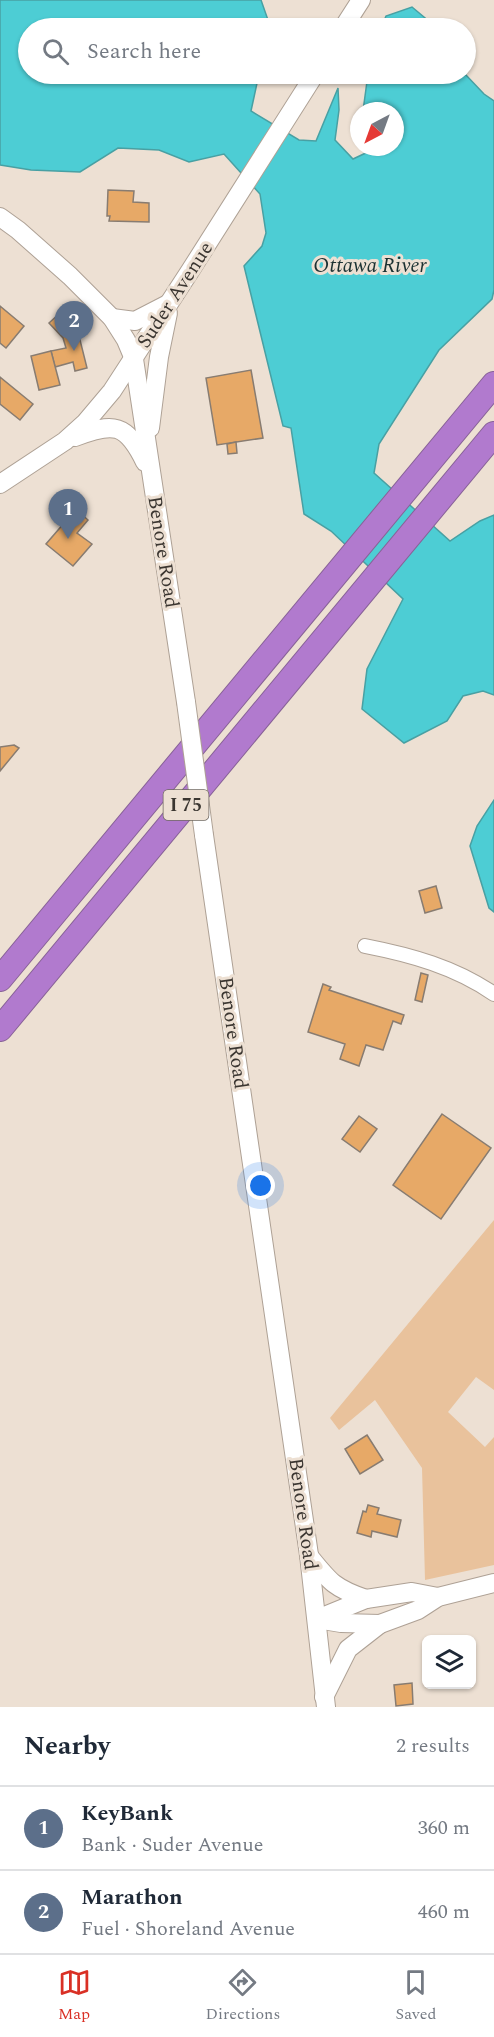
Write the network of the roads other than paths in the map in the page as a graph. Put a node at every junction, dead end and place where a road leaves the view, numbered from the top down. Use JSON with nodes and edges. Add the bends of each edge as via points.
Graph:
{"nodes":[{"id":1,"x":361,"y":0,"type":"edge"},
{"id":2,"x":349,"y":18,"type":"edge"},
{"id":3,"x":309,"y":84,"type":"edge"},
{"id":4,"x":0,"y":217,"type":"edge"},
{"id":5,"x":170,"y":303,"type":"junction"},
{"id":6,"x":112,"y":318,"type":"junction"},
{"id":7,"x":134,"y":359,"type":"junction"},
{"id":8,"x":494,"y":384,"type":"edge"},
{"id":9,"x":494,"y":434,"type":"edge"},
{"id":10,"x":65,"y":441,"type":"junction"},
{"id":11,"x":147,"y":448,"type":"junction"},
{"id":12,"x":151,"y":474,"type":"junction"},
{"id":13,"x":0,"y":484,"type":"edge"},
{"id":14,"x":365,"y":946,"type":"dead end"},
{"id":15,"x":0,"y":979,"type":"edge"},
{"id":16,"x":494,"y":994,"type":"edge"},
{"id":17,"x":0,"y":1029,"type":"edge"},
{"id":18,"x":309,"y":1555,"type":"junction"},
{"id":19,"x":494,"y":1583,"type":"edge"},
{"id":20,"x":438,"y":1597,"type":"junction"},
{"id":21,"x":366,"y":1599,"type":"junction"},
{"id":22,"x":317,"y":1619,"type":"junction"},
{"id":23,"x":380,"y":1624,"type":"junction"},
{"id":24,"x":325,"y":1702,"type":"edge"}],
"edges":[{"from":1,"to":2,"type":"main road"},
{"from":3,"to":5,"type":"main road","name":"Suder Avenue"},
{"from":4,"to":6,"type":"main road","name":"Benore Road","via":[[70,276]]},
{"from":5,"to":6,"type":"main road","via":[[135,321]]},
{"from":5,"to":7,"type":"main road","name":"Suder Avenue"},
{"from":5,"to":11,"type":"main road"},
{"from":6,"to":7,"type":"main road","name":"Benore Road"},
{"from":7,"to":10,"type":"main road","name":"Suder Avenue","via":[[85,423]]},
{"from":7,"to":11,"type":"main road","name":"Benore Road"},
{"from":8,"to":15,"type":"highway","number":"I 75"},
{"from":9,"to":17,"type":"highway","number":"I 75"},
{"from":10,"to":12,"type":"main road","via":[[96,429],[127,433]]},
{"from":10,"to":13,"type":"main road","name":"Suder Avenue"},
{"from":11,"to":12,"type":"main road","name":"Benore Road"},
{"from":12,"to":18,"type":"main road","name":"Benore Road","bridge":true},
{"from":14,"to":16,"type":"street","via":[[409,954],[473,980]]},
{"from":18,"to":21,"type":"main road","via":[[331,1582]]},
{"from":18,"to":22,"type":"main road","name":"Benore Road"},
{"from":19,"to":20,"type":"main road"},
{"from":20,"to":21,"type":"main road","via":[[412,1592]]},
{"from":20,"to":23,"type":"main road","via":[[418,1610]]},
{"from":21,"to":22,"type":"main road"},
{"from":22,"to":23,"type":"main road"},
{"from":22,"to":24,"type":"main road","name":"Benore Road"},
{"from":23,"to":24,"type":"main road","via":[[348,1649]]}]}
